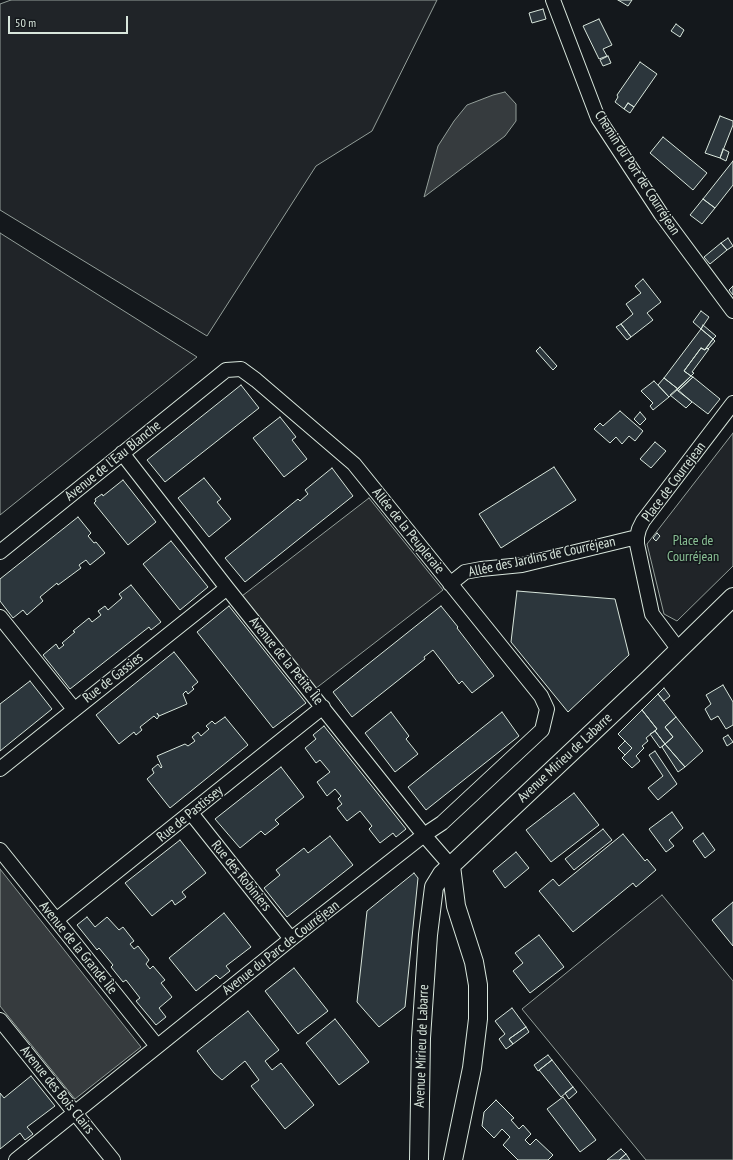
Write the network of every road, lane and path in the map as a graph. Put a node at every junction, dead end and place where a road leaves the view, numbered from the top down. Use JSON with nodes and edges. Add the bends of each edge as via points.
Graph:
{"nodes":[{"id":1,"x":553,"y":0,"type":"edge"},
{"id":2,"x":733,"y":311,"type":"edge"},
{"id":3,"x":226,"y":370,"type":"joint"},
{"id":4,"x":733,"y":403,"type":"edge"},
{"id":5,"x":122,"y":453,"type":"junction"},
{"id":6,"x":637,"y":537,"type":"junction"},
{"id":7,"x":0,"y":552,"type":"edge"},
{"id":8,"x":450,"y":584,"type":"junction"},
{"id":9,"x":227,"y":588,"type":"junction"},
{"id":10,"x":733,"y":597,"type":"edge"},
{"id":11,"x":0,"y":617,"type":"edge"},
{"id":12,"x":679,"y":650,"type":"junction"},
{"id":13,"x":323,"y":708,"type":"junction"},
{"id":14,"x":74,"y":709,"type":"junction"},
{"id":15,"x":542,"y":730,"type":"joint"},
{"id":16,"x":0,"y":769,"type":"edge"},
{"id":17,"x":191,"y":813,"type":"junction"},
{"id":18,"x":424,"y":835,"type":"junction"},
{"id":19,"x":0,"y":850,"type":"edge"},
{"id":20,"x":451,"y":866,"type":"junction"},
{"id":21,"x":454,"y":895,"type":"junction"},
{"id":22,"x":432,"y":898,"type":"junction"},
{"id":23,"x":56,"y":920,"type":"junction"},
{"id":24,"x":291,"y":939,"type":"junction"},
{"id":25,"x":0,"y":1020,"type":"edge"},
{"id":26,"x":157,"y":1046,"type":"junction"},
{"id":27,"x":75,"y":1113,"type":"junction"},
{"id":28,"x":16,"y":1160,"type":"edge"},
{"id":29,"x":113,"y":1160,"type":"edge"},
{"id":30,"x":418,"y":1160,"type":"edge"},
{"id":31,"x":453,"y":1160,"type":"edge"}],
"edges":[{"from":1,"to":2,"type":"street","name":"Chemin du Port de Courréjean","via":[[598,118],[661,214]]},
{"from":3,"to":5,"type":"street","name":"Avenue de l'Eau Blanche"},
{"from":3,"to":8,"type":"street","name":"Allée de la Peupleraie","via":[[241,369],[251,376],[354,464]]},
{"from":4,"to":6,"type":"street","name":"Place de Courrejean","via":[[643,521]]},
{"from":5,"to":7,"type":"street","name":"Avenue de l'Eau Blanche"},
{"from":5,"to":9,"type":"street","name":"Avenue de la Petite Île"},
{"from":6,"to":8,"type":"street","name":"Allée des Jardins de Courréjean","via":[[522,565],[465,572]]},
{"from":6,"to":12,"type":"street","name":"Place de Courrejean","via":[[652,614]]},
{"from":8,"to":15,"type":"street","name":"Allée de la Peupleraie","via":[[541,696],[547,709]]},
{"from":9,"to":13,"type":"street","name":"Avenue de la Petite Île"},
{"from":9,"to":14,"type":"street","name":"Rue de Gassies"},
{"from":10,"to":12,"type":"street"},
{"from":11,"to":14,"type":"street"},
{"from":12,"to":20,"type":"street","name":"Avenue Mirieu de Labarre"},
{"from":13,"to":17,"type":"street","name":"Rue de Pastissey"},
{"from":13,"to":18,"type":"street","name":"Avenue de la Petite Île"},
{"from":14,"to":16,"type":"street","name":"Rue de Gassies"},
{"from":15,"to":18,"type":"street","name":"Avenue du Parc de Courréjean","via":[[442,823]]},
{"from":17,"to":23,"type":"street","name":"Rue de Pastissey"},
{"from":17,"to":24,"type":"street","name":"Rue des Robiniers"},
{"from":18,"to":20,"type":"street","name":"Avenue de la Petite Île"},
{"from":18,"to":24,"type":"street","name":"Avenue du Parc de Courréjean"},
{"from":19,"to":23,"type":"street","name":"Avenue de la Grande Île"},
{"from":20,"to":21,"type":"street"},
{"from":20,"to":22,"type":"street","name":"Avenue Mirieu de Labarre","via":[[434,887]]},
{"from":21,"to":22,"type":"street"},
{"from":21,"to":31,"type":"street","via":[[474,962],[478,985],[478,1019],[472,1068]]},
{"from":22,"to":30,"type":"street","name":"Avenue Mirieu de Labarre","via":[[421,1038]]},
{"from":23,"to":26,"type":"street","name":"Avenue de la Grande Île"},
{"from":24,"to":26,"type":"street","name":"Avenue du Parc de Courréjean"},
{"from":25,"to":27,"type":"street","name":"Avenue des Bois Clairs"},
{"from":26,"to":27,"type":"street","name":"Avenue du Parc de Courréjean"},
{"from":27,"to":28,"type":"street","name":"Avenue du Parc de Courréjean"},
{"from":27,"to":29,"type":"street","name":"Avenue des Bois Clairs"}]}
